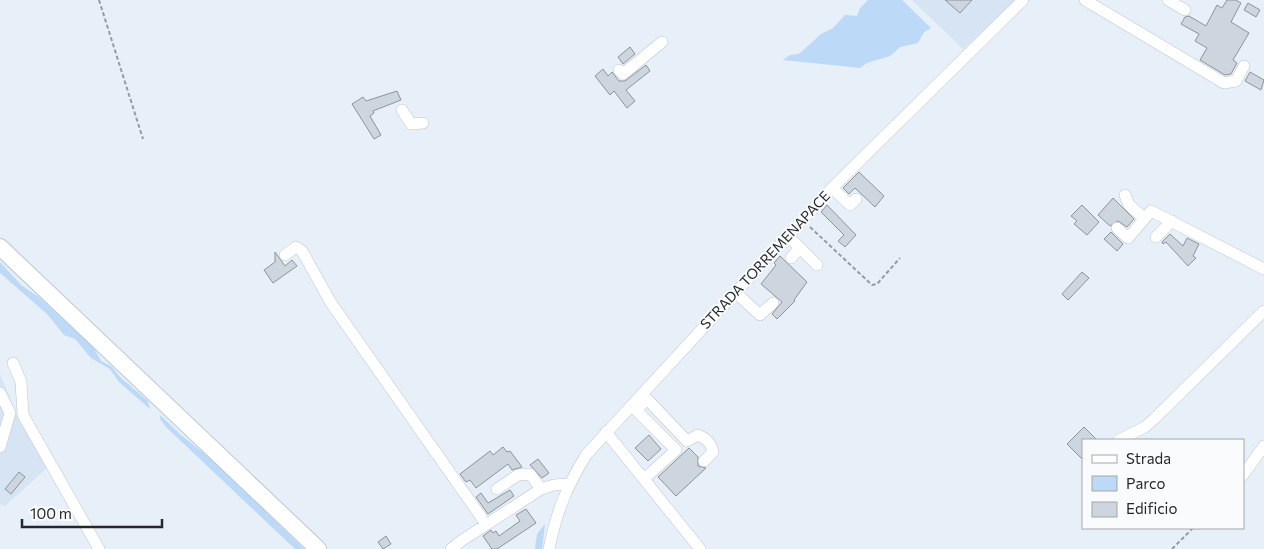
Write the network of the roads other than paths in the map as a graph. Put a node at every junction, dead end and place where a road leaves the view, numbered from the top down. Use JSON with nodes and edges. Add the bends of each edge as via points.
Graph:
{"nodes":[{"id":1,"x":1024,"y":0,"type":"edge"},
{"id":2,"x":1085,"y":0,"type":"edge"},
{"id":3,"x":1168,"y":0,"type":"edge"},
{"id":4,"x":1185,"y":10,"type":"dead end"},
{"id":5,"x":662,"y":42,"type":"dead end"},
{"id":6,"x":1244,"y":66,"type":"dead end"},
{"id":7,"x":619,"y":70,"type":"dead end"},
{"id":8,"x":402,"y":110,"type":"dead end"},
{"id":9,"x":423,"y":122,"type":"dead end"},
{"id":10,"x":832,"y":188,"type":"junction"},
{"id":11,"x":1125,"y":195,"type":"dead end"},
{"id":12,"x":856,"y":199,"type":"dead end"},
{"id":13,"x":1144,"y":218,"type":"junction"},
{"id":14,"x":1172,"y":221,"type":"junction"},
{"id":15,"x":1117,"y":228,"type":"dead end"},
{"id":16,"x":788,"y":236,"type":"junction"},
{"id":17,"x":1156,"y":237,"type":"dead end"},
{"id":18,"x":0,"y":247,"type":"edge"},
{"id":19,"x":800,"y":248,"type":"junction"},
{"id":20,"x":285,"y":255,"type":"dead end"},
{"id":21,"x":791,"y":258,"type":"dead end"},
{"id":22,"x":817,"y":265,"type":"dead end"},
{"id":23,"x":1264,"y":269,"type":"edge"},
{"id":24,"x":736,"y":293,"type":"junction"},
{"id":25,"x":773,"y":303,"type":"dead end"},
{"id":26,"x":1264,"y":311,"type":"edge"},
{"id":27,"x":12,"y":364,"type":"dead end"},
{"id":28,"x":0,"y":393,"type":"edge"},
{"id":29,"x":633,"y":407,"type":"junction"},
{"id":30,"x":606,"y":432,"type":"junction"},
{"id":31,"x":1121,"y":439,"type":"edge"},
{"id":32,"x":1264,"y":446,"type":"edge"},
{"id":33,"x":0,"y":447,"type":"edge"},
{"id":34,"x":704,"y":461,"type":"dead end"},
{"id":35,"x":1244,"y":473,"type":"edge"},
{"id":36,"x":644,"y":479,"type":"junction"},
{"id":37,"x":568,"y":484,"type":"junction"},
{"id":38,"x":497,"y":489,"type":"dead end"},
{"id":39,"x":541,"y":489,"type":"junction"},
{"id":40,"x":486,"y":524,"type":"junction"},
{"id":41,"x":460,"y":541,"type":"junction"},
{"id":42,"x":99,"y":549,"type":"edge"},
{"id":43,"x":318,"y":549,"type":"edge"},
{"id":44,"x":444,"y":549,"type":"edge"},
{"id":45,"x":451,"y":549,"type":"edge"},
{"id":46,"x":549,"y":549,"type":"edge"},
{"id":47,"x":700,"y":549,"type":"edge"}],
"edges":[{"from":1,"to":10,"type":"street","name":"STRADA TORREMENAPACE"},
{"from":2,"to":6,"type":"street","via":[[1224,83],[1236,80]]},
{"from":3,"to":4,"type":"street"},
{"from":5,"to":7,"type":"street","via":[[623,74]]},
{"from":8,"to":9,"type":"street","via":[[412,124]]},
{"from":10,"to":12,"type":"street","via":[[850,205]]},
{"from":10,"to":16,"type":"street","name":"STRADA TORREMENAPACE"},
{"from":11,"to":13,"type":"street","via":[[1129,205]]},
{"from":13,"to":14,"type":"street","via":[[1151,211]]},
{"from":13,"to":15,"type":"street","via":[[1128,238]]},
{"from":14,"to":17,"type":"street"},
{"from":14,"to":23,"type":"street"},
{"from":16,"to":19,"type":"street"},
{"from":16,"to":24,"type":"street","name":"STRADA TORREMENAPACE"},
{"from":18,"to":43,"type":"highway"},
{"from":19,"to":21,"type":"street"},
{"from":19,"to":22,"type":"street"},
{"from":20,"to":40,"type":"street","via":[[296,247],[302,251],[331,303]]},
{"from":24,"to":25,"type":"street","via":[[760,315]]},
{"from":24,"to":29,"type":"street","name":"STRADA TORREMENAPACE"},
{"from":26,"to":31,"type":"street","via":[[1154,419]]},
{"from":27,"to":42,"type":"street","via":[[21,382],[23,415]]},
{"from":28,"to":33,"type":"street","via":[[10,413]]},
{"from":29,"to":30,"type":"street","name":"STRADA TORREMENAPACE"},
{"from":29,"to":34,"type":"street","via":[[647,399],[687,441],[698,435],[704,438],[711,444],[713,452]]},
{"from":29,"to":36,"type":"street","via":[[676,450]]},
{"from":30,"to":36,"type":"street"},
{"from":30,"to":37,"type":"street","name":"STRADA TORREMENAPACE","via":[[586,455]]},
{"from":32,"to":35,"type":"street"},
{"from":36,"to":47,"type":"street"},
{"from":37,"to":39,"type":"street"},
{"from":37,"to":46,"type":"street","name":"STRADA TORREMENAPACE"},
{"from":38,"to":39,"type":"street","via":[[518,475],[530,474]]},
{"from":39,"to":40,"type":"street"},
{"from":40,"to":41,"type":"street"},
{"from":41,"to":44,"type":"street"},
{"from":41,"to":45,"type":"street"}]}
